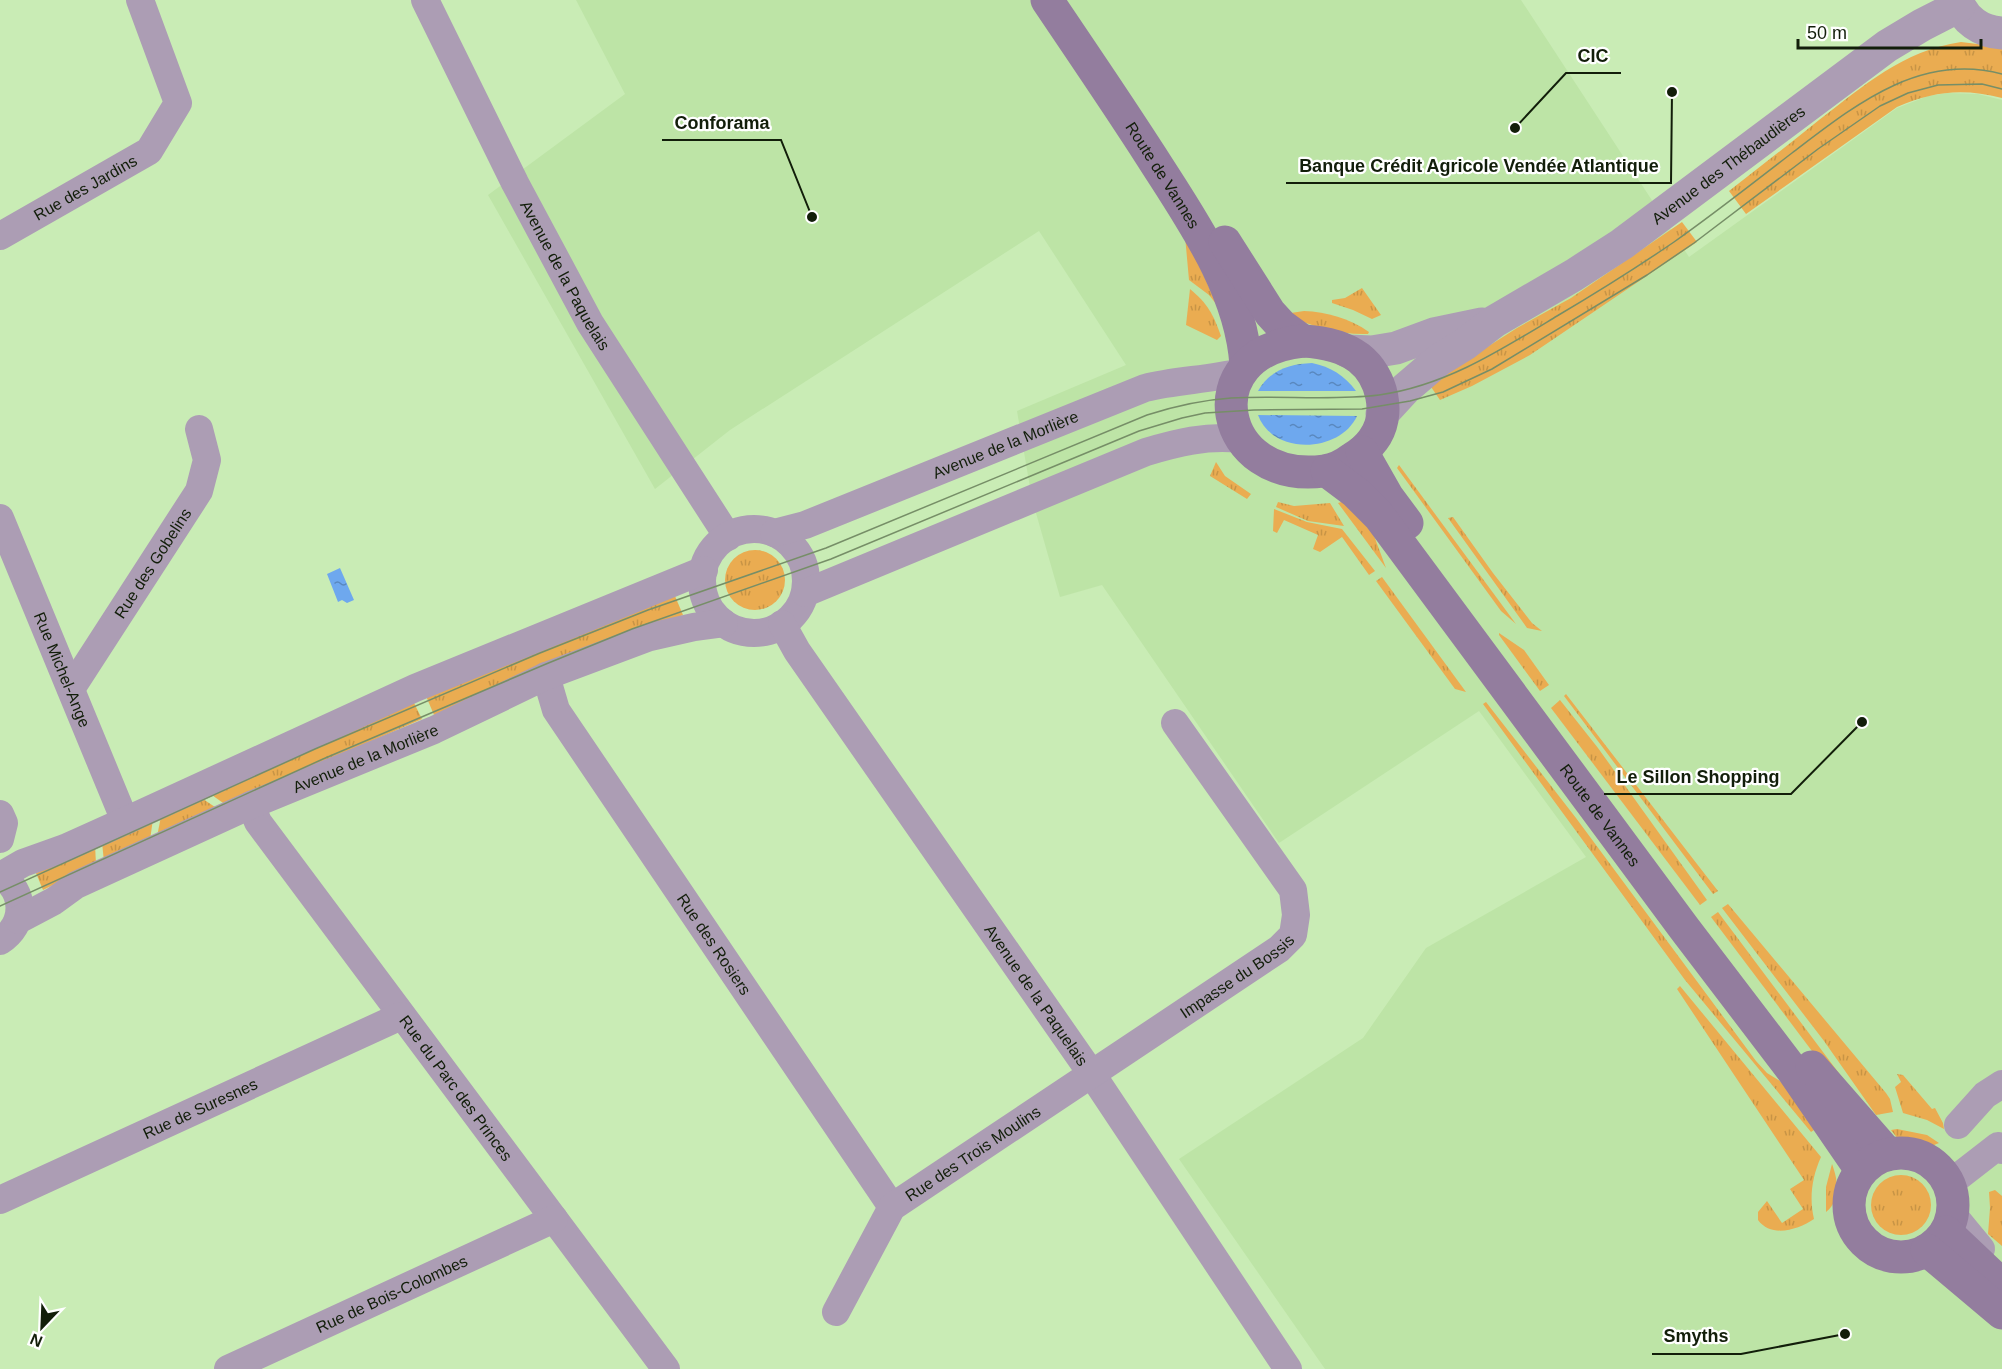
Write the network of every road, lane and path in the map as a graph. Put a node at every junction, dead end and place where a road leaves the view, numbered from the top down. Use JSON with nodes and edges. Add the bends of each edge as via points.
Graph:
{"nodes":[{"id":1,"x":140,"y":0,"type":"edge"},
{"id":2,"x":425,"y":0,"type":"edge"},
{"id":3,"x":1047,"y":0,"type":"edge"},
{"id":4,"x":1069,"y":0,"type":"edge"},
{"id":5,"x":1958,"y":3,"type":"edge"},
{"id":6,"x":2002,"y":33,"type":"edge"},
{"id":7,"x":0,"y":236,"type":"edge"},
{"id":8,"x":1495,"y":321,"type":"junction"},
{"id":9,"x":1303,"y":341,"type":"junction"},
{"id":10,"x":1347,"y":351,"type":"junction"},
{"id":11,"x":1243,"y":368,"type":"junction"},
{"id":12,"x":1382,"y":414,"type":"junction"},
{"id":13,"x":199,"y":429,"type":"dead end"},
{"id":14,"x":1240,"y":439,"type":"junction"},
{"id":15,"x":1362,"y":453,"type":"junction"},
{"id":16,"x":1327,"y":471,"type":"junction"},
{"id":17,"x":0,"y":518,"type":"edge"},
{"id":18,"x":774,"y":533,"type":"junction"},
{"id":19,"x":728,"y":537,"type":"junction"},
{"id":20,"x":704,"y":570,"type":"junction"},
{"id":21,"x":805,"y":594,"type":"junction"},
{"id":22,"x":724,"y":623,"type":"junction"},
{"id":23,"x":782,"y":624,"type":"junction"},
{"id":24,"x":546,"y":676,"type":"junction"},
{"id":25,"x":71,"y":689,"type":"junction"},
{"id":26,"x":1175,"y":723,"type":"dead end"},
{"id":27,"x":251,"y":805,"type":"junction"},
{"id":28,"x":0,"y":814,"type":"edge"},
{"id":29,"x":125,"y":821,"type":"junction"},
{"id":30,"x":0,"y":839,"type":"edge"},
{"id":31,"x":1,"y":875,"type":"edge"},
{"id":32,"x":9,"y":931,"type":"edge"},
{"id":33,"x":401,"y":1016,"type":"junction"},
{"id":34,"x":1090,"y":1073,"type":"junction"},
{"id":35,"x":2002,"y":1084,"type":"edge"},
{"id":36,"x":1958,"y":1125,"type":"dead end"},
{"id":37,"x":2002,"y":1150,"type":"edge"},
{"id":38,"x":1888,"y":1154,"type":"junction"},
{"id":39,"x":1861,"y":1170,"type":"junction"},
{"id":40,"x":0,"y":1200,"type":"edge"},
{"id":41,"x":892,"y":1207,"type":"junction"},
{"id":42,"x":554,"y":1219,"type":"junction"},
{"id":43,"x":1944,"y":1220,"type":"junction"},
{"id":44,"x":2002,"y":1269,"type":"edge"},
{"id":45,"x":2002,"y":1285,"type":"edge"},
{"id":46,"x":836,"y":1312,"type":"dead end"},
{"id":47,"x":2002,"y":1313,"type":"edge"},
{"id":48,"x":228,"y":1369,"type":"edge"},
{"id":49,"x":666,"y":1369,"type":"edge"},
{"id":50,"x":1288,"y":1369,"type":"edge"}],
"edges":[{"from":1,"to":7,"type":"street","name":"Rue des Jardins","via":[[178,103],[149,151]]},
{"from":2,"to":19,"type":"street","name":"Avenue de la Paquelais","via":[[515,183],[590,323]]},
{"from":3,"to":11,"type":"main road","name":"Route de Vannes","via":[[1207,247],[1237,310],[1245,343]]},
{"from":4,"to":9,"type":"main road","name":"Route de Vannes","via":[[1270,313]]},
{"from":5,"to":6,"type":"street","via":[[1978,27]]},
{"from":5,"to":8,"type":"street","name":"Avenue des Thébaudières","via":[[1887,46],[1622,244]]},
{"from":8,"to":10,"type":"street","name":"Avenue des Thébaudières","via":[[1434,334],[1396,348]]},
{"from":8,"to":12,"type":"street","name":"Avenue des Thébaudières","via":[[1424,371]]},
{"from":9,"to":10,"type":"main road"},
{"from":9,"to":11,"type":"main road","via":[[1270,348]]},
{"from":10,"to":12,"type":"main road","via":[[1375,375]]},
{"from":11,"to":14,"type":"main road","via":[[1232,398]]},
{"from":11,"to":18,"type":"street","name":"Avenue de la Morlière","via":[[1226,376],[1145,388],[815,521]]},
{"from":12,"to":15,"type":"main road","via":[[1374,440]]},
{"from":13,"to":25,"type":"street","name":"Rue des Gobelins","via":[[207,460],[199,491]]},
{"from":14,"to":16,"type":"main road","via":[[1259,458],[1279,467]]},
{"from":14,"to":21,"type":"street","via":[[1199,438],[1146,452]]},
{"from":15,"to":16,"type":"main road"},
{"from":15,"to":38,"type":"main road","name":"Route de Vannes","via":[[1387,496],[1808,1062]]},
{"from":16,"to":39,"type":"main road","name":"Route de Vannes","via":[[1378,516],[1793,1071]]},
{"from":17,"to":25,"type":"street","name":"Rue Michel-Ange"},
{"from":18,"to":19,"type":"street","via":[[750,529]]},
{"from":18,"to":21,"type":"street","via":[[800,557],[806,574]]},
{"from":19,"to":20,"type":"street","via":[[712,551]]},
{"from":20,"to":22,"type":"street","via":[[706,599]]},
{"from":20,"to":29,"type":"street","via":[[416,688]]},
{"from":21,"to":23,"type":"street","via":[[795,613]]},
{"from":22,"to":23,"type":"street","via":[[753,633]]},
{"from":22,"to":24,"type":"street","name":"Avenue de la Morlière","via":[[650,637]]},
{"from":23,"to":34,"type":"street","name":"Avenue de la Paquelais"},
{"from":24,"to":27,"type":"street","name":"Avenue de la Morlière","via":[[434,730]]},
{"from":24,"to":41,"type":"street","name":"Rue des Rosiers","via":[[556,710]]},
{"from":25,"to":29,"type":"street","name":"Rue Michel-Ange"},
{"from":26,"to":34,"type":"street","name":"Impasse du Bossis","via":[[1293,890],[1293,935],[1279,949]]},
{"from":27,"to":32,"type":"street","name":"Avenue de la Morlière","via":[[76,885]]},
{"from":27,"to":33,"type":"street","name":"Rue du Parc des Princes","via":[[258,822]]},
{"from":28,"to":30,"type":"street","via":[[4,823]]},
{"from":29,"to":31,"type":"street"},
{"from":31,"to":32,"type":"street","via":[[14,886],[20,904]]},
{"from":33,"to":40,"type":"street","name":"Rue de Suresnes"},
{"from":33,"to":42,"type":"street","name":"Rue du Parc des Princes"},
{"from":34,"to":41,"type":"street","name":"Rue des Trois Moulins"},
{"from":34,"to":50,"type":"street","name":"Avenue de la Paquelais"},
{"from":35,"to":36,"type":"street","via":[[1985,1095]]},
{"from":37,"to":43,"type":"street","via":[[1998,1146]]},
{"from":38,"to":39,"type":"main road"},
{"from":38,"to":43,"type":"main road","via":[[1905,1152],[1936,1165]]},
{"from":39,"to":43,"type":"main road","via":[[1851,1190],[1849,1206],[1852,1223],[1871,1247],[1888,1256],[1910,1257]]},
{"from":41,"to":46,"type":"street","name":"Rue des Trois Moulins"},
{"from":42,"to":48,"type":"street","name":"Rue de Bois-Colombes"},
{"from":42,"to":49,"type":"street","name":"Rue du Parc des Princes"},
{"from":43,"to":44,"type":"street"},
{"from":43,"to":45,"type":"main road"},
{"from":43,"to":47,"type":"main road"}]}
